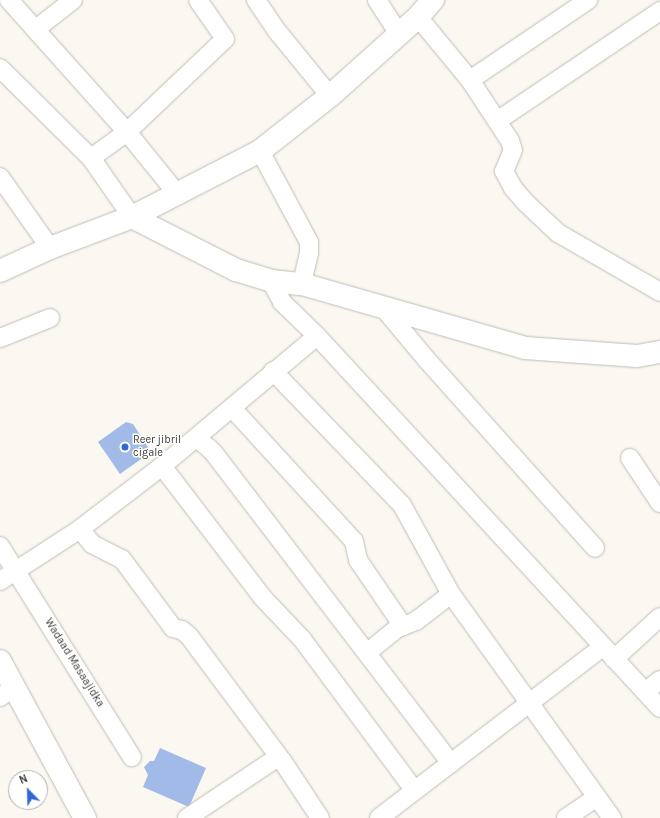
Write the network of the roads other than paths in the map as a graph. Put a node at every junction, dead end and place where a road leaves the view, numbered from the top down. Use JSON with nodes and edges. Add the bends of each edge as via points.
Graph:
{"nodes":[{"id":1,"x":9,"y":0,"type":"edge"},
{"id":2,"x":73,"y":0,"type":"edge"},
{"id":3,"x":198,"y":0,"type":"edge"},
{"id":4,"x":256,"y":0,"type":"edge"},
{"id":5,"x":377,"y":0,"type":"edge"},
{"id":6,"x":588,"y":0,"type":"edge"},
{"id":7,"x":426,"y":5,"type":"edge"},
{"id":8,"x":660,"y":12,"type":"edge"},
{"id":9,"x":36,"y":29,"type":"junction"},
{"id":10,"x":399,"y":34,"type":"junction"},
{"id":11,"x":0,"y":68,"type":"edge"},
{"id":12,"x":470,"y":80,"type":"junction"},
{"id":13,"x":330,"y":96,"type":"junction"},
{"id":14,"x":497,"y":121,"type":"junction"},
{"id":15,"x":127,"y":132,"type":"junction"},
{"id":16,"x":260,"y":151,"type":"junction"},
{"id":17,"x":91,"y":158,"type":"junction"},
{"id":18,"x":0,"y":178,"type":"edge"},
{"id":19,"x":178,"y":195,"type":"junction"},
{"id":20,"x":132,"y":217,"type":"junction"},
{"id":21,"x":50,"y":248,"type":"junction"},
{"id":22,"x":0,"y":272,"type":"edge"},
{"id":23,"x":271,"y":281,"type":"junction"},
{"id":24,"x":302,"y":284,"type":"junction"},
{"id":25,"x":660,"y":292,"type":"edge"},
{"id":26,"x":381,"y":305,"type":"junction"},
{"id":27,"x":50,"y":318,"type":"dead end"},
{"id":28,"x":317,"y":336,"type":"junction"},
{"id":29,"x":0,"y":338,"type":"edge"},
{"id":30,"x":660,"y":352,"type":"edge"},
{"id":31,"x":273,"y":371,"type":"junction"},
{"id":32,"x":232,"y":408,"type":"junction"},
{"id":33,"x":197,"y":438,"type":"junction"},
{"id":34,"x":630,"y":458,"type":"dead end"},
{"id":35,"x":162,"y":466,"type":"junction"},
{"id":36,"x":660,"y":503,"type":"edge"},
{"id":37,"x":80,"y":529,"type":"junction"},
{"id":38,"x":0,"y":546,"type":"edge"},
{"id":39,"x":595,"y":548,"type":"dead end"},
{"id":40,"x":15,"y":571,"type":"junction"},
{"id":41,"x":0,"y":581,"type":"edge"},
{"id":42,"x":452,"y":594,"type":"junction"},
{"id":43,"x":660,"y":617,"type":"edge"},
{"id":44,"x":403,"y":626,"type":"junction"},
{"id":45,"x":368,"y":652,"type":"junction"},
{"id":46,"x":608,"y":653,"type":"junction"},
{"id":47,"x":0,"y":661,"type":"edge"},
{"id":48,"x":660,"y":680,"type":"edge"},
{"id":49,"x":7,"y":692,"type":"edge"},
{"id":50,"x":646,"y":692,"type":"junction"},
{"id":51,"x":530,"y":702,"type":"junction"},
{"id":52,"x":660,"y":708,"type":"edge"},
{"id":53,"x":132,"y":757,"type":"dead end"},
{"id":54,"x":278,"y":757,"type":"junction"},
{"id":55,"x":451,"y":763,"type":"junction"},
{"id":56,"x":415,"y":791,"type":"junction"},
{"id":57,"x":597,"y":797,"type":"junction"},
{"id":58,"x":207,"y":812,"type":"edge"},
{"id":59,"x":85,"y":818,"type":"edge"},
{"id":60,"x":187,"y":818,"type":"edge"},
{"id":61,"x":320,"y":818,"type":"edge"},
{"id":62,"x":379,"y":818,"type":"edge"},
{"id":63,"x":566,"y":818,"type":"edge"},
{"id":64,"x":612,"y":818,"type":"edge"}],
"edges":[{"from":1,"to":9,"type":"street"},
{"from":2,"to":9,"type":"street"},
{"from":3,"to":15,"type":"street","via":[[225,39]]},
{"from":4,"to":13,"type":"street","via":[[277,31]]},
{"from":5,"to":10,"type":"street"},
{"from":6,"to":12,"type":"street"},
{"from":7,"to":10,"type":"street"},
{"from":7,"to":12,"type":"street"},
{"from":8,"to":14,"type":"street"},
{"from":9,"to":15,"type":"street"},
{"from":10,"to":13,"type":"street"},
{"from":11,"to":17,"type":"street"},
{"from":12,"to":14,"type":"street"},
{"from":13,"to":16,"type":"street"},
{"from":14,"to":25,"type":"street","via":[[513,147],[504,170],[513,188],[526,203],[558,232]]},
{"from":15,"to":17,"type":"street"},
{"from":15,"to":19,"type":"street"},
{"from":16,"to":19,"type":"street"},
{"from":16,"to":24,"type":"street","via":[[309,242],[308,261]]},
{"from":17,"to":20,"type":"street"},
{"from":18,"to":21,"type":"street"},
{"from":19,"to":20,"type":"street"},
{"from":20,"to":21,"type":"street"},
{"from":20,"to":23,"type":"street","via":[[236,270]]},
{"from":21,"to":22,"type":"street"},
{"from":23,"to":24,"type":"street"},
{"from":23,"to":28,"type":"street","via":[[282,302]]},
{"from":24,"to":26,"type":"street"},
{"from":26,"to":30,"type":"street","via":[[525,348],[637,356]]},
{"from":26,"to":39,"type":"street","via":[[432,366]]},
{"from":27,"to":29,"type":"street"},
{"from":28,"to":31,"type":"street"},
{"from":28,"to":46,"type":"street"},
{"from":31,"to":32,"type":"street"},
{"from":31,"to":42,"type":"street","via":[[402,505]]},
{"from":32,"to":33,"type":"street"},
{"from":32,"to":44,"type":"street","via":[[354,541],[358,560],[363,569]]},
{"from":33,"to":35,"type":"street"},
{"from":33,"to":45,"type":"street","via":[[213,452]]},
{"from":34,"to":36,"type":"street"},
{"from":35,"to":37,"type":"street"},
{"from":35,"to":56,"type":"street","via":[[262,597],[302,639]]},
{"from":37,"to":40,"type":"street"},
{"from":37,"to":54,"type":"street","via":[[92,544],[122,559],[172,628],[182,630],[189,636]]},
{"from":38,"to":40,"type":"street","name":"Wadaad Masaajidka"},
{"from":40,"to":41,"type":"street"},
{"from":40,"to":53,"type":"street","name":"Wadaad Masaajidka"},
{"from":42,"to":44,"type":"street","via":[[416,621]]},
{"from":42,"to":51,"type":"street"},
{"from":43,"to":46,"type":"street"},
{"from":44,"to":45,"type":"street"},
{"from":45,"to":55,"type":"street"},
{"from":46,"to":50,"type":"street"},
{"from":46,"to":51,"type":"street"},
{"from":47,"to":49,"type":"street"},
{"from":48,"to":50,"type":"street"},
{"from":49,"to":59,"type":"street"},
{"from":50,"to":52,"type":"street"},
{"from":51,"to":55,"type":"street"},
{"from":51,"to":57,"type":"street"},
{"from":54,"to":58,"type":"street"},
{"from":54,"to":61,"type":"street"},
{"from":55,"to":56,"type":"street"},
{"from":56,"to":62,"type":"street"},
{"from":57,"to":63,"type":"street"},
{"from":57,"to":64,"type":"street"},
{"from":58,"to":60,"type":"street"}]}
